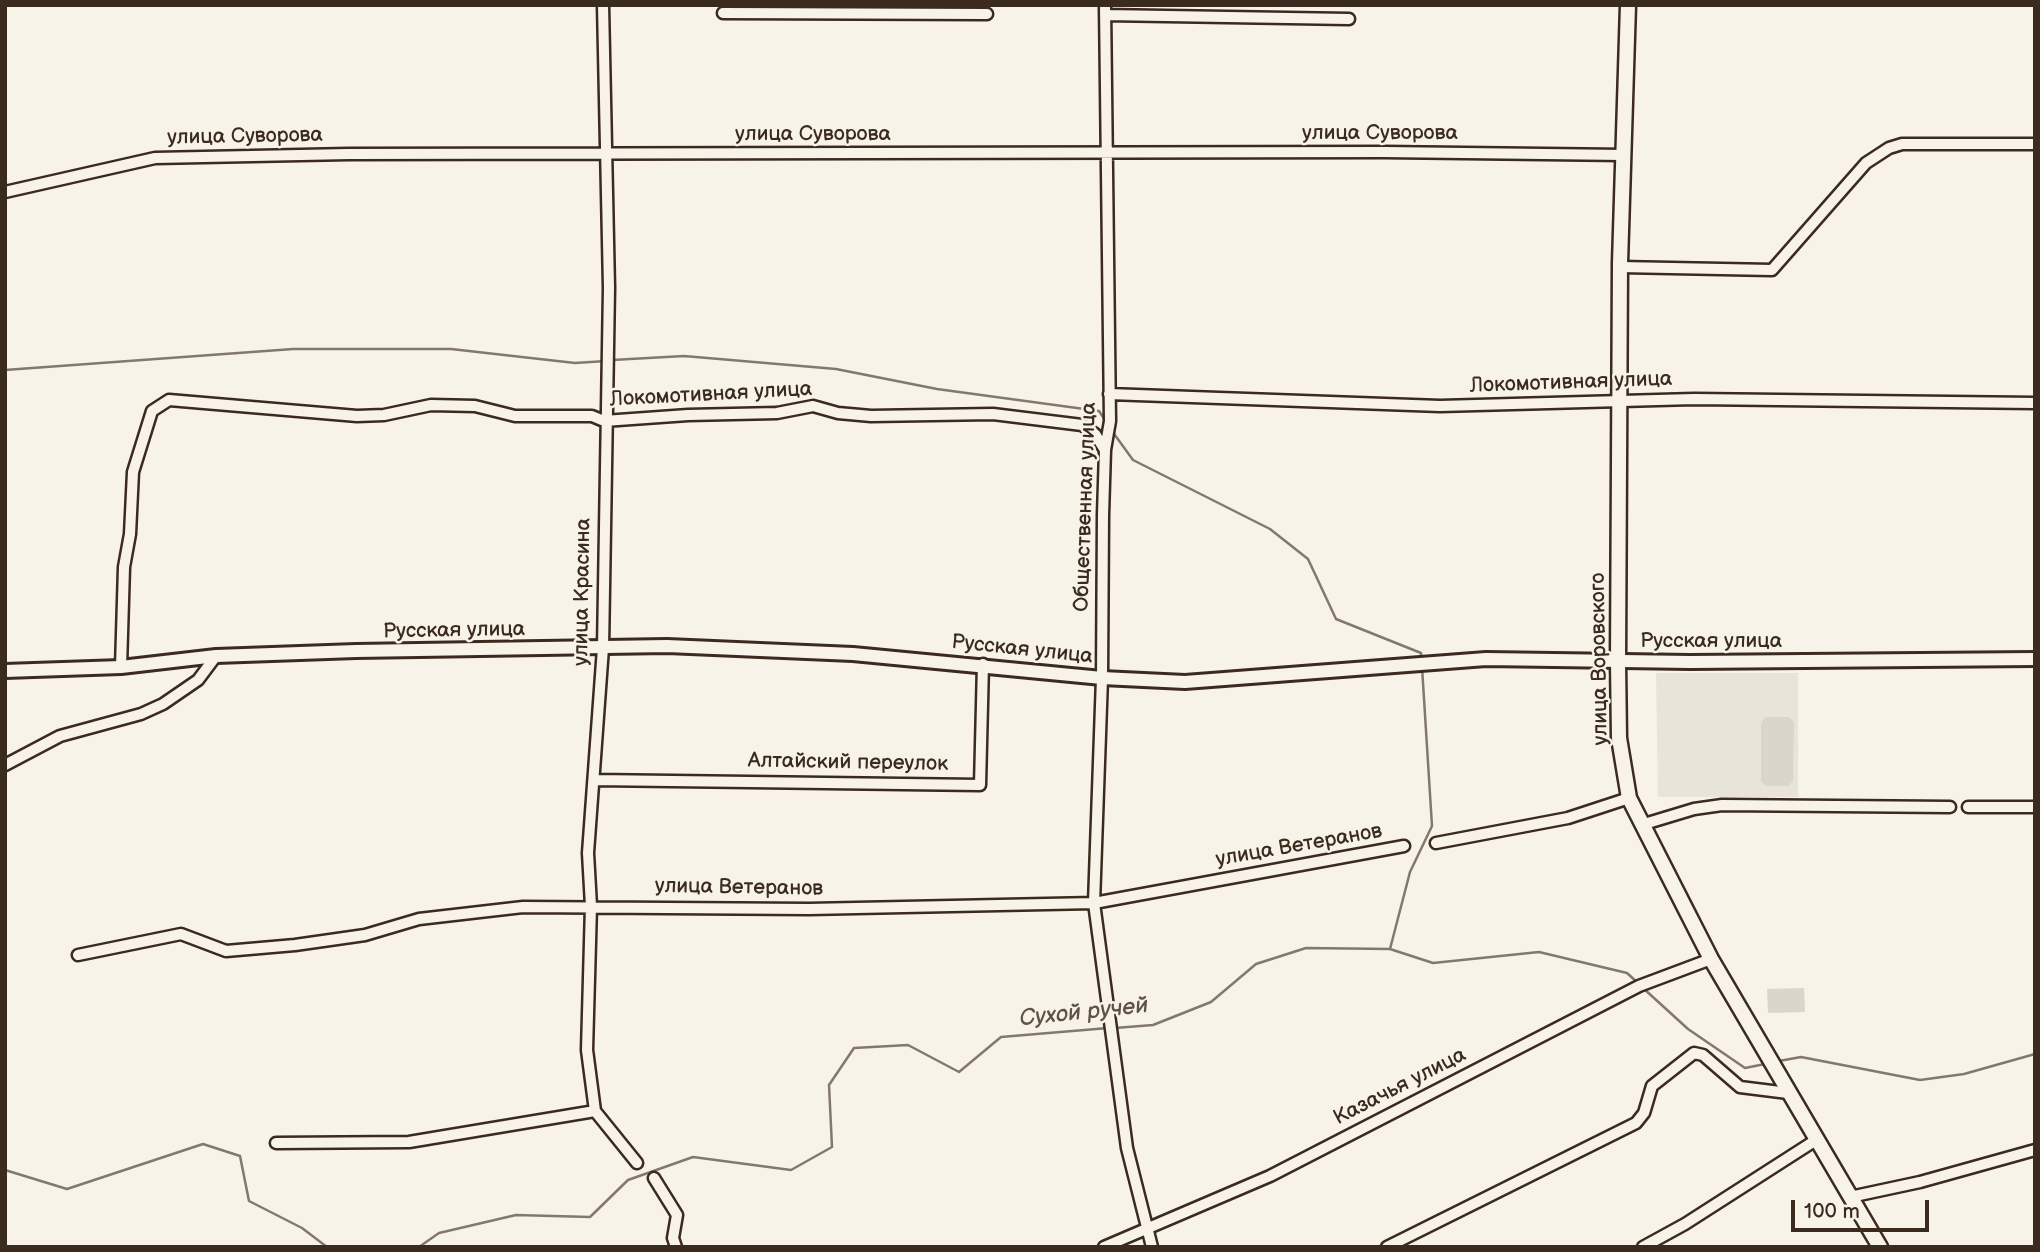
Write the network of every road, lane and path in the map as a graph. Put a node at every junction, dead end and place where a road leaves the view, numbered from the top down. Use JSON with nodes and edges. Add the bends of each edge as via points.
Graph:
{"nodes":[{"id":1,"x":603,"y":5,"type":"edge"},
{"id":2,"x":1628,"y":5,"type":"edge"},
{"id":3,"x":858,"y":9,"type":"edge"},
{"id":4,"x":1105,"y":10,"type":"edge"},
{"id":5,"x":723,"y":13,"type":"dead end"},
{"id":6,"x":987,"y":14,"type":"dead end"},
{"id":7,"x":1349,"y":19,"type":"dead end"},
{"id":8,"x":2035,"y":144,"type":"edge"},
{"id":9,"x":1105,"y":153,"type":"junction"},
{"id":10,"x":606,"y":155,"type":"junction"},
{"id":11,"x":1624,"y":155,"type":"junction"},
{"id":12,"x":5,"y":191,"type":"edge"},
{"id":13,"x":1620,"y":267,"type":"junction"},
{"id":14,"x":1109,"y":394,"type":"junction"},
{"id":15,"x":1621,"y":402,"type":"junction"},
{"id":16,"x":2035,"y":403,"type":"edge"},
{"id":17,"x":604,"y":421,"type":"junction"},
{"id":18,"x":1105,"y":450,"type":"junction"},
{"id":19,"x":603,"y":648,"type":"junction"},
{"id":20,"x":216,"y":656,"type":"junction"},
{"id":21,"x":2035,"y":659,"type":"edge"},
{"id":22,"x":1618,"y":662,"type":"junction"},
{"id":23,"x":983,"y":664,"type":"junction"},
{"id":24,"x":121,"y":667,"type":"junction"},
{"id":25,"x":5,"y":671,"type":"edge"},
{"id":26,"x":1102,"y":678,"type":"junction"},
{"id":27,"x":5,"y":765,"type":"edge"},
{"id":28,"x":595,"y":780,"type":"junction"},
{"id":29,"x":1629,"y":798,"type":"junction"},
{"id":30,"x":1950,"y":807,"type":"dead end"},
{"id":31,"x":1968,"y":807,"type":"dead end"},
{"id":32,"x":2035,"y":807,"type":"edge"},
{"id":33,"x":1642,"y":825,"type":"junction"},
{"id":34,"x":1436,"y":843,"type":"dead end"},
{"id":35,"x":1404,"y":846,"type":"dead end"},
{"id":36,"x":1094,"y":903,"type":"junction"},
{"id":37,"x":591,"y":906,"type":"junction"},
{"id":38,"x":78,"y":955,"type":"dead end"},
{"id":39,"x":1711,"y":959,"type":"junction"},
{"id":40,"x":1788,"y":1093,"type":"junction"},
{"id":41,"x":595,"y":1111,"type":"junction"},
{"id":42,"x":1816,"y":1140,"type":"junction"},
{"id":43,"x":276,"y":1143,"type":"dead end"},
{"id":44,"x":2035,"y":1150,"type":"edge"},
{"id":45,"x":638,"y":1163,"type":"dead end"},
{"id":46,"x":654,"y":1178,"type":"dead end"},
{"id":47,"x":1850,"y":1197,"type":"junction"},
{"id":48,"x":1147,"y":1230,"type":"junction"},
{"id":49,"x":676,"y":1247,"type":"edge"},
{"id":50,"x":1104,"y":1247,"type":"edge"},
{"id":51,"x":1152,"y":1247,"type":"edge"},
{"id":52,"x":1387,"y":1247,"type":"edge"},
{"id":53,"x":1643,"y":1247,"type":"edge"},
{"id":54,"x":1880,"y":1247,"type":"edge"}],
"edges":[{"from":1,"to":10,"type":"street","name":"улица Красина"},
{"from":2,"to":11,"type":"main road","name":"улица Воровского"},
{"from":3,"to":5,"type":"street"},
{"from":3,"to":6,"type":"street"},
{"from":4,"to":7,"type":"street","name":"Общественная улица"},
{"from":4,"to":9,"type":"street","name":"Общественная улица"},
{"from":8,"to":13,"type":"street","via":[[1896,144],[1866,163],[1772,270]]},
{"from":9,"to":10,"type":"street","name":"улица Суворова"},
{"from":9,"to":11,"type":"street","name":"улица Суворова"},
{"from":9,"to":14,"type":"street","name":"Общественная улица"},
{"from":10,"to":12,"type":"street","name":"улица Суворова","via":[[155,158]]},
{"from":10,"to":17,"type":"street","name":"улица Красина","via":[[609,288]]},
{"from":11,"to":13,"type":"main road","name":"улица Воровского"},
{"from":13,"to":15,"type":"main road","name":"улица Воровского"},
{"from":14,"to":15,"type":"street","name":"Локомотивная улица","via":[[1440,406]]},
{"from":14,"to":18,"type":"street","name":"Общественная улица"},
{"from":15,"to":16,"type":"street","name":"Локомотивная улица"},
{"from":15,"to":22,"type":"main road","name":"улица Воровского"},
{"from":17,"to":18,"type":"street","name":"Локомотивная улица","via":[[777,413],[813,406],[871,415],[993,414],[1082,425]]},
{"from":17,"to":19,"type":"street","name":"улица Красина"},
{"from":17,"to":24,"type":"street","name":"Локомотивная улица","via":[[592,416],[515,416],[475,406],[431,405],[357,416],[169,400],[152,411],[133,471]]},
{"from":18,"to":26,"type":"street","name":"Общественная улица"},
{"from":19,"to":20,"type":"street","name":"Русская улица"},
{"from":19,"to":23,"type":"street","name":"Русская улица","via":[[811,652]]},
{"from":19,"to":28,"type":"street","name":"улица Красина"},
{"from":20,"to":24,"type":"street","name":"Русская улица"},
{"from":20,"to":27,"type":"street","via":[[198,680],[173,699],[141,714],[60,736]]},
{"from":21,"to":22,"type":"street","name":"Русская улица"},
{"from":22,"to":26,"type":"street","name":"Русская улица","via":[[1486,659],[1198,681]]},
{"from":22,"to":29,"type":"main road","name":"улица Воровского","via":[[1619,738]]},
{"from":23,"to":26,"type":"street","name":"Русская улица"},
{"from":23,"to":28,"type":"street","name":"Алтайский переулок","via":[[980,785]]},
{"from":24,"to":25,"type":"street","name":"Русская улица"},
{"from":26,"to":36,"type":"street","name":"Общественная улица"},
{"from":28,"to":37,"type":"street","name":"улица Красина","via":[[588,853]]},
{"from":29,"to":33,"type":"main road","name":"улица Воровского"},
{"from":29,"to":34,"type":"street","via":[[1568,818]]},
{"from":30,"to":33,"type":"street","via":[[1721,805]]},
{"from":31,"to":32,"type":"street"},
{"from":33,"to":39,"type":"main road","name":"улица Воровского"},
{"from":35,"to":36,"type":"street","name":"улица Ветеранов"},
{"from":36,"to":37,"type":"street","name":"улица Ветеранов","via":[[809,909]]},
{"from":36,"to":48,"type":"street","name":"Общественная улица","via":[[1126,1148]]},
{"from":37,"to":38,"type":"street","name":"улица Ветеранов","via":[[447,915],[365,935],[226,951],[181,934]]},
{"from":37,"to":41,"type":"street","name":"улица Красина","via":[[587,1050]]},
{"from":39,"to":40,"type":"main road","name":"улица Воровского"},
{"from":39,"to":48,"type":"street","name":"Казачья улица","via":[[1639,986],[1270,1176]]},
{"from":40,"to":42,"type":"main road","name":"улица Воровского"},
{"from":40,"to":52,"type":"street","via":[[1740,1087],[1695,1053],[1651,1086],[1644,1113],[1636,1123]]},
{"from":41,"to":43,"type":"street","via":[[409,1142]]},
{"from":41,"to":45,"type":"street"},
{"from":42,"to":47,"type":"main road","name":"улица Воровского"},
{"from":42,"to":53,"type":"street"},
{"from":44,"to":47,"type":"street"},
{"from":46,"to":49,"type":"street","via":[[677,1215]]},
{"from":47,"to":54,"type":"main road","name":"улица Воровского"},
{"from":48,"to":50,"type":"street","name":"Казачья улица"},
{"from":48,"to":51,"type":"street","name":"Общественная улица"}]}
